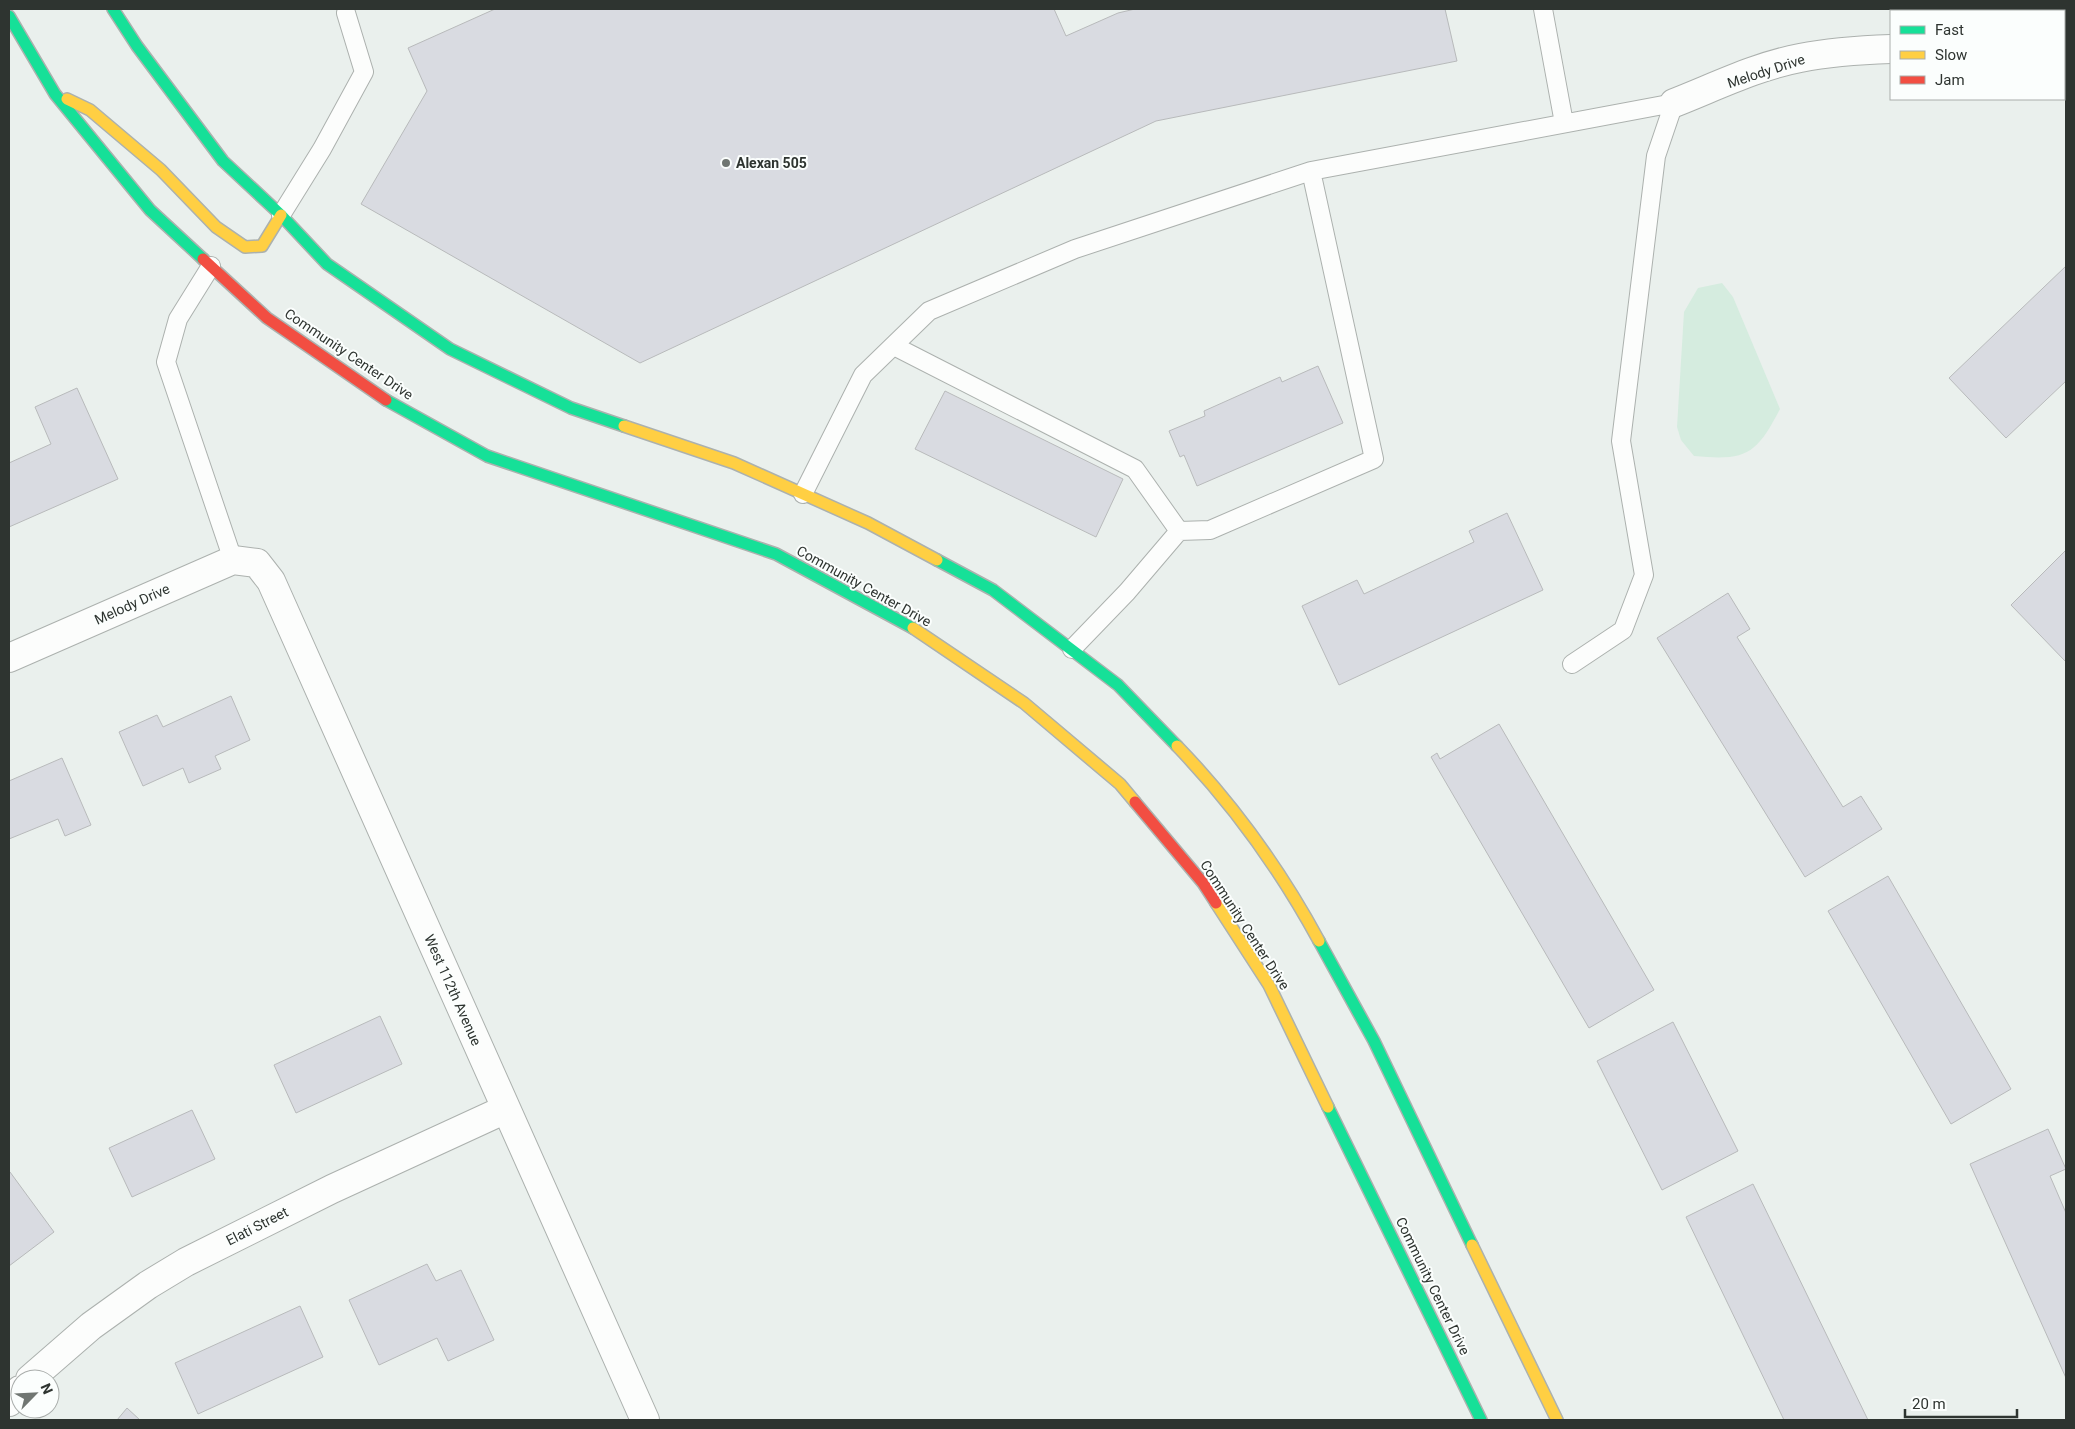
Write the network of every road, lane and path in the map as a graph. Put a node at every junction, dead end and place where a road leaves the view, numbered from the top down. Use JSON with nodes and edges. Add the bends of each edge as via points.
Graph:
{"nodes":[{"id":1,"x":113,"y":9,"type":"edge"},
{"id":2,"x":1543,"y":9,"type":"edge"},
{"id":3,"x":349,"y":10,"type":"edge"},
{"id":4,"x":9,"y":16,"type":"edge"},
{"id":5,"x":1890,"y":49,"type":"edge"},
{"id":6,"x":55,"y":94,"type":"junction"},
{"id":7,"x":1674,"y":103,"type":"junction"},
{"id":8,"x":1564,"y":123,"type":"junction"},
{"id":9,"x":1311,"y":171,"type":"junction"},
{"id":10,"x":281,"y":216,"type":"junction"},
{"id":11,"x":211,"y":266,"type":"junction"},
{"id":12,"x":894,"y":346,"type":"junction"},
{"id":13,"x":803,"y":494,"type":"junction"},
{"id":14,"x":1179,"y":531,"type":"junction"},
{"id":15,"x":245,"y":562,"type":"junction"},
{"id":16,"x":1072,"y":650,"type":"junction"},
{"id":17,"x":9,"y":658,"type":"edge"},
{"id":18,"x":1572,"y":664,"type":"dead end"},
{"id":19,"x":506,"y":1109,"type":"junction"},
{"id":20,"x":42,"y":1369,"type":"edge"},
{"id":21,"x":645,"y":1420,"type":"edge"},
{"id":22,"x":1482,"y":1420,"type":"edge"},
{"id":23,"x":1557,"y":1420,"type":"edge"}],
"edges":[{"from":1,"to":10,"type":"main road","via":[[136,46],[222,160]]},
{"from":2,"to":8,"type":"lane"},
{"from":3,"to":10,"type":"lane","via":[[364,72]]},
{"from":4,"to":6,"type":"main road","name":"Community Center Drive"},
{"from":5,"to":7,"type":"street","name":"Melody Drive","via":[[1800,58]]},
{"from":6,"to":10,"type":"main road","via":[[90,110],[161,170],[216,227],[245,247],[262,246]]},
{"from":6,"to":11,"type":"main road","name":"Community Center Drive","via":[[150,210]]},
{"from":7,"to":8,"type":"lane"},
{"from":7,"to":18,"type":"lane","via":[[1656,156],[1621,441],[1644,575],[1622,630]]},
{"from":8,"to":9,"type":"lane"},
{"from":9,"to":12,"type":"lane","via":[[1075,249],[929,311]]},
{"from":9,"to":14,"type":"lane","via":[[1374,459],[1210,530]]},
{"from":10,"to":13,"type":"main road","via":[[327,264],[450,349],[571,408],[734,463]]},
{"from":11,"to":15,"type":"lane","via":[[178,319],[166,362]]},
{"from":11,"to":22,"type":"main road","name":"Community Center Drive","via":[[267,318],[383,399],[487,456],[776,554],[908,625],[1024,703],[1120,784],[1203,883],[1270,985]]},
{"from":12,"to":13,"type":"lane","via":[[863,375]]},
{"from":12,"to":14,"type":"lane","via":[[1135,469]]},
{"from":13,"to":16,"type":"main road","via":[[868,523],[993,590]]},
{"from":14,"to":16,"type":"lane"},
{"from":15,"to":17,"type":"street","name":"Melody Drive"},
{"from":15,"to":19,"type":"street","name":"West 112th Avenue","via":[[271,581]]},
{"from":16,"to":23,"type":"main road","via":[[1118,685],[1214,784],[1297,901],[1374,1041]]},
{"from":19,"to":20,"type":"street","name":"Elati Street","via":[[332,1189],[186,1262],[91,1326]]},
{"from":19,"to":21,"type":"street","name":"West 112th Avenue"}]}
